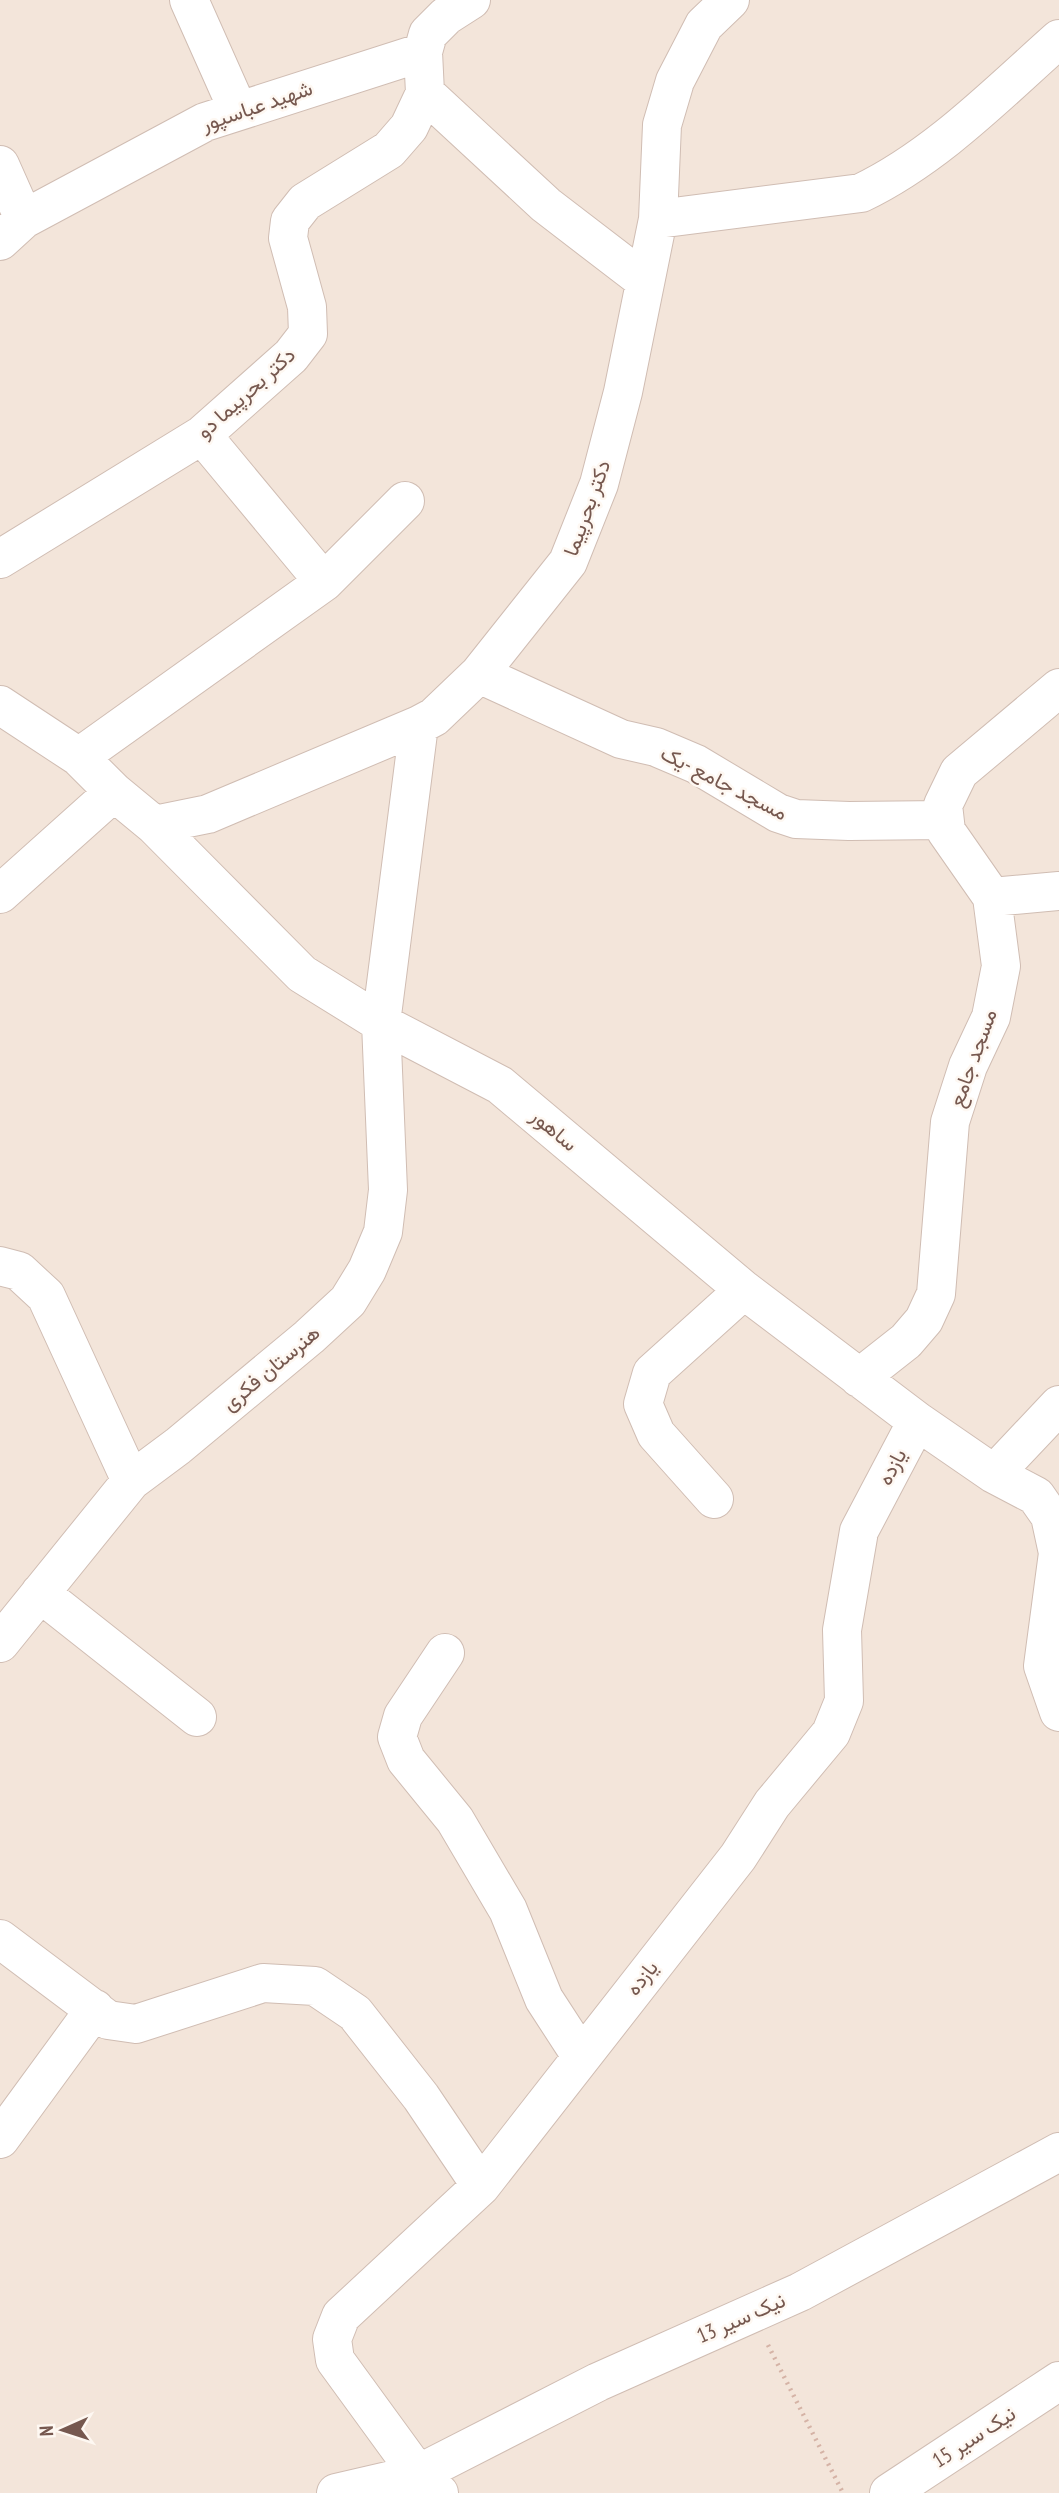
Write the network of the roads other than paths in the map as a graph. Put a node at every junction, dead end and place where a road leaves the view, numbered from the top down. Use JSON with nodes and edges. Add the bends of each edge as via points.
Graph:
{"nodes":[{"id":1,"x":189,"y":0,"type":"edge"},
{"id":2,"x":471,"y":0,"type":"edge"},
{"id":3,"x":730,"y":0,"type":"edge"},
{"id":4,"x":1059,"y":39,"type":"edge"},
{"id":5,"x":422,"y":52,"type":"junction"},
{"id":6,"x":425,"y":93,"type":"junction"},
{"id":7,"x":238,"y":110,"type":"junction"},
{"id":8,"x":0,"y":165,"type":"edge"},
{"id":9,"x":658,"y":219,"type":"junction"},
{"id":10,"x":12,"y":230,"type":"edge"},
{"id":11,"x":645,"y":281,"type":"junction"},
{"id":12,"x":202,"y":435,"type":"junction"},
{"id":13,"x":405,"y":501,"type":"dead end"},
{"id":14,"x":0,"y":559,"type":"edge"},
{"id":15,"x":324,"y":582,"type":"junction"},
{"id":16,"x":479,"y":674,"type":"junction"},
{"id":17,"x":1059,"y":688,"type":"edge"},
{"id":18,"x":0,"y":705,"type":"edge"},
{"id":19,"x":419,"y":725,"type":"junction"},
{"id":20,"x":79,"y":757,"type":"junction"},
{"id":21,"x":114,"y":792,"type":"junction"},
{"id":22,"x":943,"y":820,"type":"junction"},
{"id":23,"x":154,"y":825,"type":"junction"},
{"id":24,"x":1059,"y":891,"type":"edge"},
{"id":25,"x":0,"y":894,"type":"edge"},
{"id":26,"x":992,"y":897,"type":"junction"},
{"id":27,"x":381,"y":1023,"type":"junction"},
{"id":28,"x":0,"y":1266,"type":"edge"},
{"id":29,"x":744,"y":1290,"type":"junction"},
{"id":30,"x":859,"y":1378,"type":"junction"},
{"id":31,"x":1059,"y":1405,"type":"edge"},
{"id":32,"x":916,"y":1421,"type":"junction"},
{"id":33,"x":994,"y":1474,"type":"junction"},
{"id":34,"x":131,"y":1480,"type":"junction"},
{"id":35,"x":713,"y":1499,"type":"dead end"},
{"id":36,"x":40,"y":1593,"type":"junction"},
{"id":37,"x":0,"y":1643,"type":"edge"},
{"id":38,"x":445,"y":1653,"type":"dead end"},
{"id":39,"x":1059,"y":1712,"type":"edge"},
{"id":40,"x":197,"y":1717,"type":"dead end"},
{"id":41,"x":0,"y":1939,"type":"edge"},
{"id":42,"x":95,"y":2010,"type":"junction"},
{"id":43,"x":581,"y":2056,"type":"junction"},
{"id":44,"x":0,"y":2139,"type":"edge"},
{"id":45,"x":1059,"y":2151,"type":"edge"},
{"id":46,"x":481,"y":2186,"type":"junction"},
{"id":47,"x":1059,"y":2381,"type":"edge"},
{"id":48,"x":423,"y":2487,"type":"edge"},
{"id":49,"x":336,"y":2493,"type":"edge"},
{"id":50,"x":888,"y":2493,"type":"edge"}],
"edges":[{"from":1,"to":7,"type":"street"},
{"from":2,"to":5,"type":"street","via":[[428,34]]},
{"from":3,"to":9,"type":"street","name":"دکتر بحرپیما","via":[[704,25],[675,81],[662,125]]},
{"from":4,"to":9,"type":"street","via":[[943,141],[861,193]]},
{"from":5,"to":6,"type":"street","name":"دکتر بحرپیما دو"},
{"from":5,"to":7,"type":"street","name":"شهید عباسپور"},
{"from":6,"to":11,"type":"street","via":[[546,205]]},
{"from":6,"to":12,"type":"street","name":"دکتر بحرپیما دو","via":[[409,127],[389,150],[305,202],[290,220],[288,239],[307,307],[308,334],[291,356]]},
{"from":7,"to":10,"type":"street","name":"شهید عباسپور","via":[[205,122]]},
{"from":8,"to":10,"type":"street"},
{"from":9,"to":11,"type":"street","name":"دکتر بحرپیما"},
{"from":11,"to":16,"type":"street","name":"دکتر بحرپیما","via":[[599,484],[568,562]]},
{"from":12,"to":14,"type":"street","name":"دکتر بحرپیما دو"},
{"from":12,"to":15,"type":"street"},
{"from":13,"to":15,"type":"street"},
{"from":15,"to":20,"type":"street"},
{"from":16,"to":19,"type":"street","name":"دکتر بحرپیما","via":[[434,717]]},
{"from":16,"to":22,"type":"street","name":"مسجد جامع -یک","via":[[621,739],[696,764],[787,816]]},
{"from":17,"to":22,"type":"street","via":[[958,772],[943,805]]},
{"from":18,"to":20,"type":"street"},
{"from":19,"to":23,"type":"street","name":"دکتر بحرپیما","via":[[208,814]]},
{"from":19,"to":27,"type":"street"},
{"from":20,"to":21,"type":"street"},
{"from":21,"to":23,"type":"street","name":"ساهور"},
{"from":21,"to":25,"type":"street"},
{"from":22,"to":26,"type":"street","name":"مسجد جامع"},
{"from":23,"to":27,"type":"street","name":"ساهور","via":[[302,974]]},
{"from":24,"to":26,"type":"street"},
{"from":26,"to":30,"type":"street","name":"مسجد جامع","via":[[1001,966],[991,1017],[968,1066],[950,1122],[936,1294],[924,1320],[906,1341]]},
{"from":27,"to":29,"type":"street","name":"ساهور","via":[[500,1085]]},
{"from":27,"to":34,"type":"street","name":"هنرستان فکری","via":[[388,1189],[383,1231],[367,1270],[348,1301],[309,1337]]},
{"from":28,"to":34,"type":"street","via":[[19,1271],[46,1296]]},
{"from":29,"to":30,"type":"street","name":"ساهور"},
{"from":29,"to":35,"type":"street","via":[[652,1373],[643,1404],[656,1434]]},
{"from":30,"to":32,"type":"street","name":"ساهور"},
{"from":31,"to":33,"type":"street"},
{"from":32,"to":33,"type":"street","name":"ساهور"},
{"from":32,"to":43,"type":"street","name":"یازده","via":[[859,1531],[842,1630],[844,1700],[831,1734],[772,1804],[738,1857]]},
{"from":33,"to":39,"type":"street","via":[[1036,1496],[1049,1516],[1058,1553],[1043,1666]]},
{"from":34,"to":36,"type":"street","name":"هنرستان فکری"},
{"from":36,"to":37,"type":"street","name":"هنرستان فکری"},
{"from":36,"to":40,"type":"street"},
{"from":38,"to":43,"type":"street","via":[[403,1716],[397,1737],[406,1760],[455,1821],[508,1910],[544,1999]]},
{"from":41,"to":42,"type":"street"},
{"from":42,"to":44,"type":"street"},
{"from":42,"to":46,"type":"street","via":[[108,2020],[136,2024],[263,1983],[315,1986],[355,2012],[421,2097]]},
{"from":43,"to":46,"type":"street","name":"یازده"},
{"from":45,"to":48,"type":"street","name":"نیک سیر 13","via":[[800,2292],[598,2382]]},
{"from":46,"to":48,"type":"street","name":"یازده","via":[[341,2316],[332,2339],[335,2360]]},
{"from":47,"to":50,"type":"street","name":"نیک سیر 15"},
{"from":48,"to":49,"type":"street","name":"نیک سیر 13"}]}
